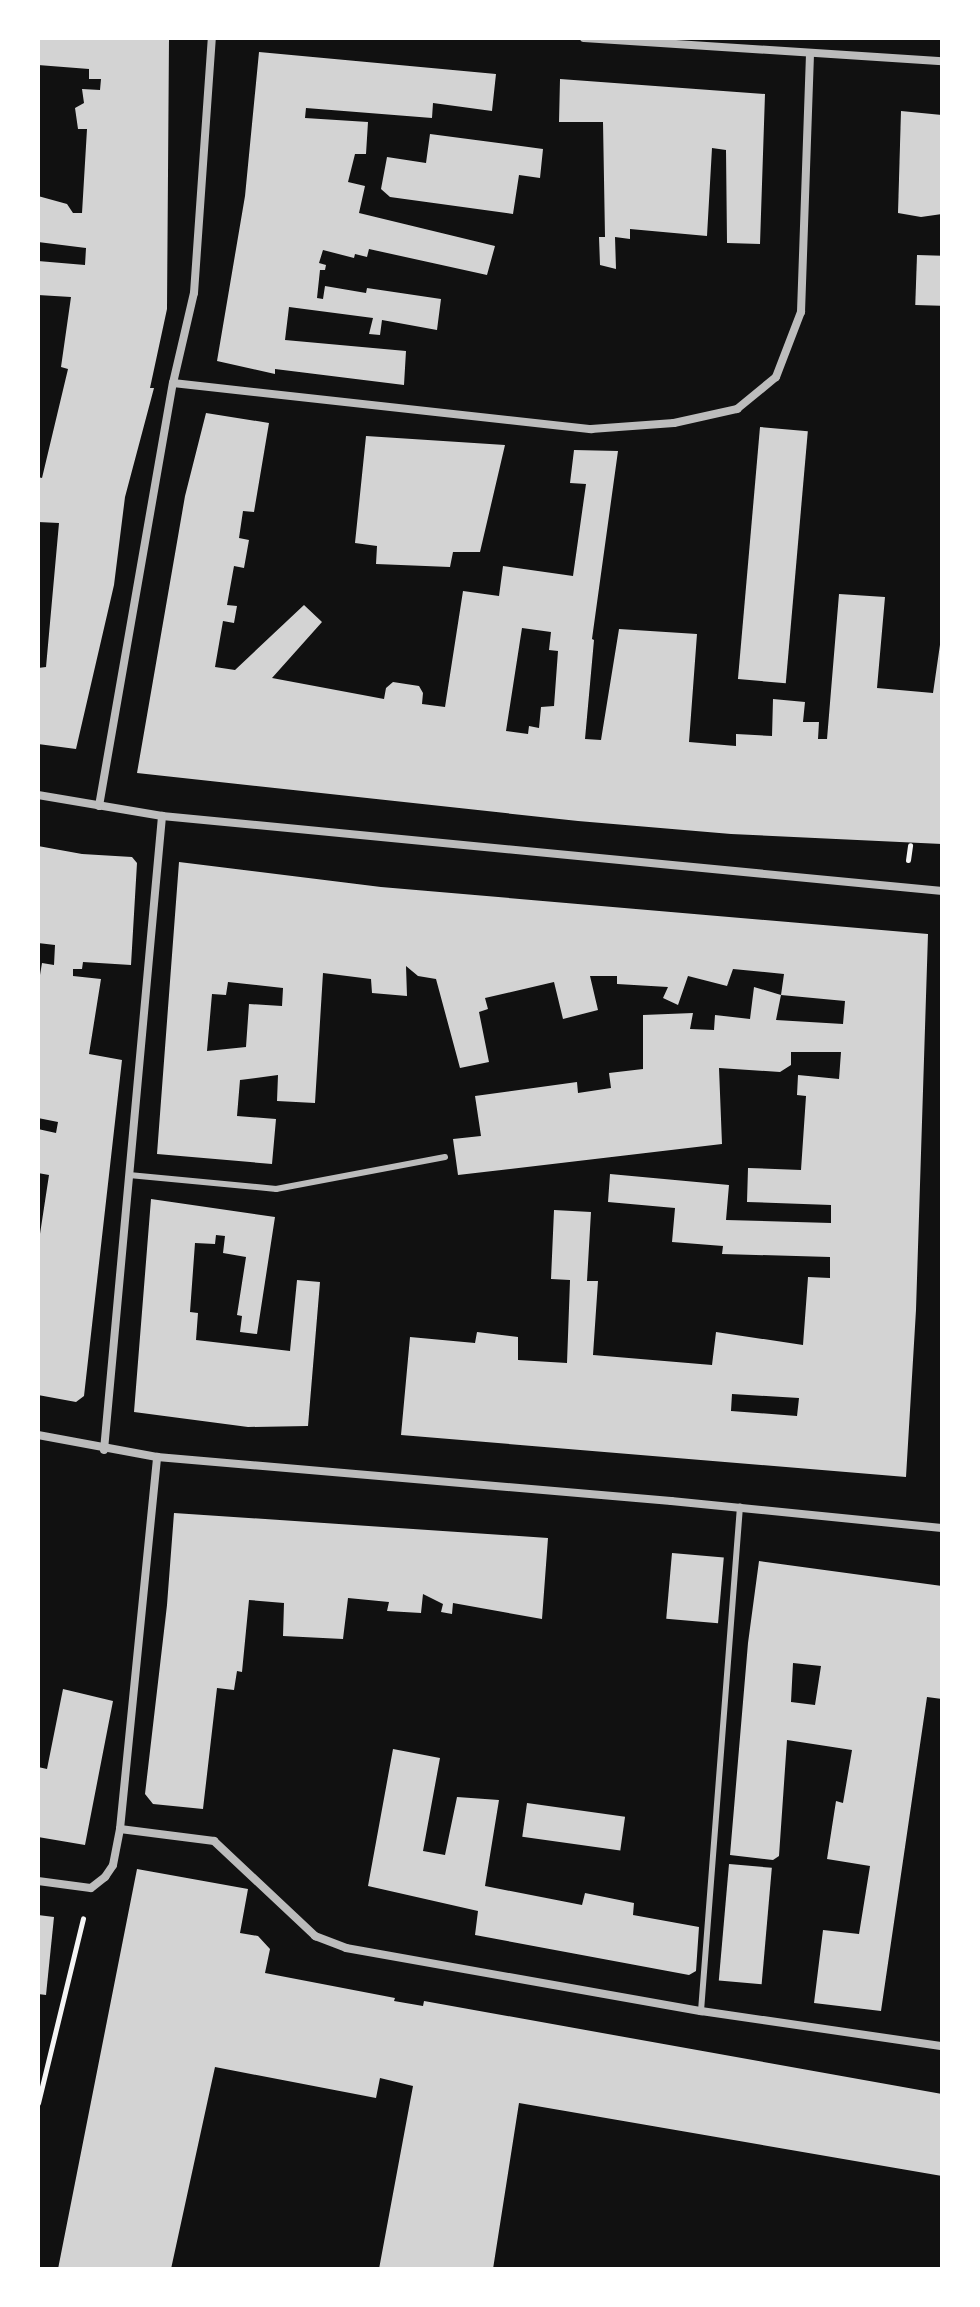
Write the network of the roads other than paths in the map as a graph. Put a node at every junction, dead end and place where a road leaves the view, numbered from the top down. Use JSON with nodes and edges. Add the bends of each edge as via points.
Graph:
{"nodes":[{"id":1,"x":212,"y":38,"type":"edge"},
{"id":2,"x":584,"y":38,"type":"edge"},
{"id":3,"x":810,"y":55,"type":"junction"},
{"id":4,"x":942,"y":61,"type":"edge"},
{"id":5,"x":173,"y":383,"type":"junction"},
{"id":6,"x":38,"y":795,"type":"edge"},
{"id":7,"x":99,"y":806,"type":"junction"},
{"id":8,"x":162,"y":816,"type":"junction"},
{"id":9,"x":942,"y":891,"type":"edge"},
{"id":10,"x":445,"y":1157,"type":"dead end"},
{"id":11,"x":129,"y":1175,"type":"junction"},
{"id":12,"x":38,"y":1435,"type":"edge"},
{"id":13,"x":104,"y":1450,"type":"junction"},
{"id":14,"x":157,"y":1457,"type":"junction"},
{"id":15,"x":740,"y":1507,"type":"junction"},
{"id":16,"x":942,"y":1528,"type":"edge"},
{"id":17,"x":120,"y":1829,"type":"junction"},
{"id":18,"x":38,"y":1881,"type":"edge"},
{"id":19,"x":701,"y":2011,"type":"junction"},
{"id":20,"x":942,"y":2046,"type":"edge"}],
"edges":[{"from":1,"to":5,"type":"street","via":[[194,293]]},
{"from":2,"to":3,"type":"street"},
{"from":3,"to":4,"type":"street"},
{"from":3,"to":5,"type":"street","via":[[801,312],[776,377],[737,409],[674,423],[591,429]]},
{"from":5,"to":7,"type":"street"},
{"from":6,"to":7,"type":"street"},
{"from":7,"to":8,"type":"street"},
{"from":8,"to":9,"type":"street"},
{"from":8,"to":11,"type":"street"},
{"from":10,"to":11,"type":"lane","via":[[276,1189]]},
{"from":11,"to":13,"type":"street"},
{"from":12,"to":13,"type":"street"},
{"from":13,"to":14,"type":"street"},
{"from":14,"to":15,"type":"street"},
{"from":14,"to":17,"type":"street"},
{"from":15,"to":16,"type":"street"},
{"from":15,"to":19,"type":"lane"},
{"from":17,"to":18,"type":"street","via":[[113,1865],[91,1888]]},
{"from":17,"to":19,"type":"street","via":[[214,1841],[315,1936],[346,1948]]},
{"from":19,"to":20,"type":"street"}]}
